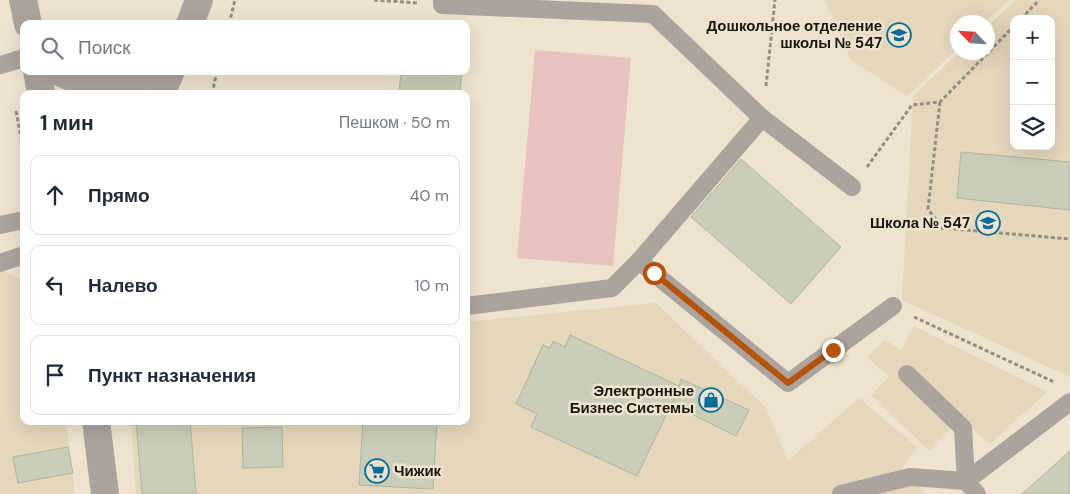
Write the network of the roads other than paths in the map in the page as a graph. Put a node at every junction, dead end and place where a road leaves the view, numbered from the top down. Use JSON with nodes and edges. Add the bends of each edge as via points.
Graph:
{"nodes":[{"id":1,"x":23,"y":0,"type":"edge"},
{"id":2,"x":199,"y":0,"type":"edge"},
{"id":3,"x":442,"y":2,"type":"edge"},
{"id":4,"x":27,"y":20,"type":"edge"},
{"id":5,"x":192,"y":20,"type":"edge"},
{"id":6,"x":20,"y":59,"type":"edge"},
{"id":7,"x":0,"y":65,"type":"edge"},
{"id":8,"x":38,"y":75,"type":"edge"},
{"id":9,"x":65,"y":75,"type":"edge"},
{"id":10,"x":147,"y":75,"type":"edge"},
{"id":11,"x":168,"y":75,"type":"edge"},
{"id":12,"x":40,"y":90,"type":"edge"},
{"id":13,"x":163,"y":90,"type":"edge"},
{"id":14,"x":762,"y":118,"type":"junction"},
{"id":15,"x":852,"y":187,"type":"road end"},
{"id":16,"x":20,"y":221,"type":"edge"},
{"id":17,"x":0,"y":224,"type":"edge"},
{"id":18,"x":20,"y":257,"type":"edge"},
{"id":19,"x":639,"y":261,"type":"junction"},
{"id":20,"x":0,"y":263,"type":"edge"},
{"id":21,"x":470,"y":306,"type":"edge"},
{"id":22,"x":893,"y":306,"type":"road end"},
{"id":23,"x":907,"y":374,"type":"dead end"},
{"id":24,"x":1070,"y":402,"type":"edge"},
{"id":25,"x":96,"y":425,"type":"edge"},
{"id":26,"x":972,"y":488,"type":"edge"},
{"id":27,"x":105,"y":494,"type":"edge"},
{"id":28,"x":841,"y":494,"type":"edge"}],
"edges":[{"from":1,"to":4,"type":"street"},
{"from":2,"to":5,"type":"street"},
{"from":3,"to":14,"type":"lane","via":[[653,14]]},
{"from":6,"to":7,"type":"lane"},
{"from":8,"to":12,"type":"street"},
{"from":9,"to":10,"type":"street","via":[[120,83]]},
{"from":11,"to":13,"type":"street"},
{"from":14,"to":15,"type":"lane"},
{"from":14,"to":19,"type":"lane"},
{"from":16,"to":17,"type":"lane"},
{"from":18,"to":20,"type":"lane"},
{"from":19,"to":21,"type":"lane","via":[[612,288]]},
{"from":19,"to":22,"type":"lane","via":[[788,383]]},
{"from":23,"to":26,"type":"lane","via":[[963,428]]},
{"from":24,"to":26,"type":"lane"},
{"from":25,"to":27,"type":"street"},
{"from":26,"to":28,"type":"lane","via":[[910,477]]}]}
